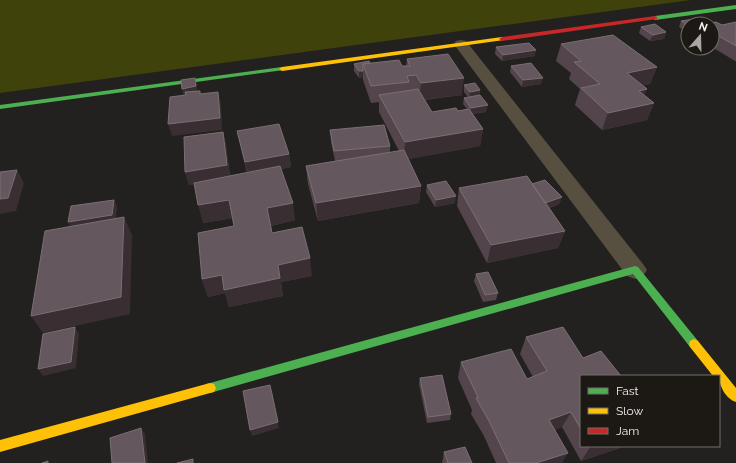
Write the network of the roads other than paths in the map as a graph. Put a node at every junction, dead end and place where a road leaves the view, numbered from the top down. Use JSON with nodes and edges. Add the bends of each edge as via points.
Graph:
{"nodes":[{"id":1,"x":736,"y":7,"type":"edge"},
{"id":2,"x":461,"y":44,"type":"junction"},
{"id":3,"x":0,"y":107,"type":"edge"},
{"id":4,"x":635,"y":270,"type":"junction"},
{"id":5,"x":719,"y":375,"type":"edge"},
{"id":6,"x":720,"y":377,"type":"edge"},
{"id":7,"x":736,"y":397,"type":"edge"},
{"id":8,"x":0,"y":446,"type":"edge"}],
"edges":[{"from":1,"to":2,"type":"street"},
{"from":2,"to":3,"type":"street"},
{"from":2,"to":4,"type":"street"},
{"from":4,"to":5,"type":"street"},
{"from":4,"to":8,"type":"street"},
{"from":6,"to":7,"type":"street"}]}
